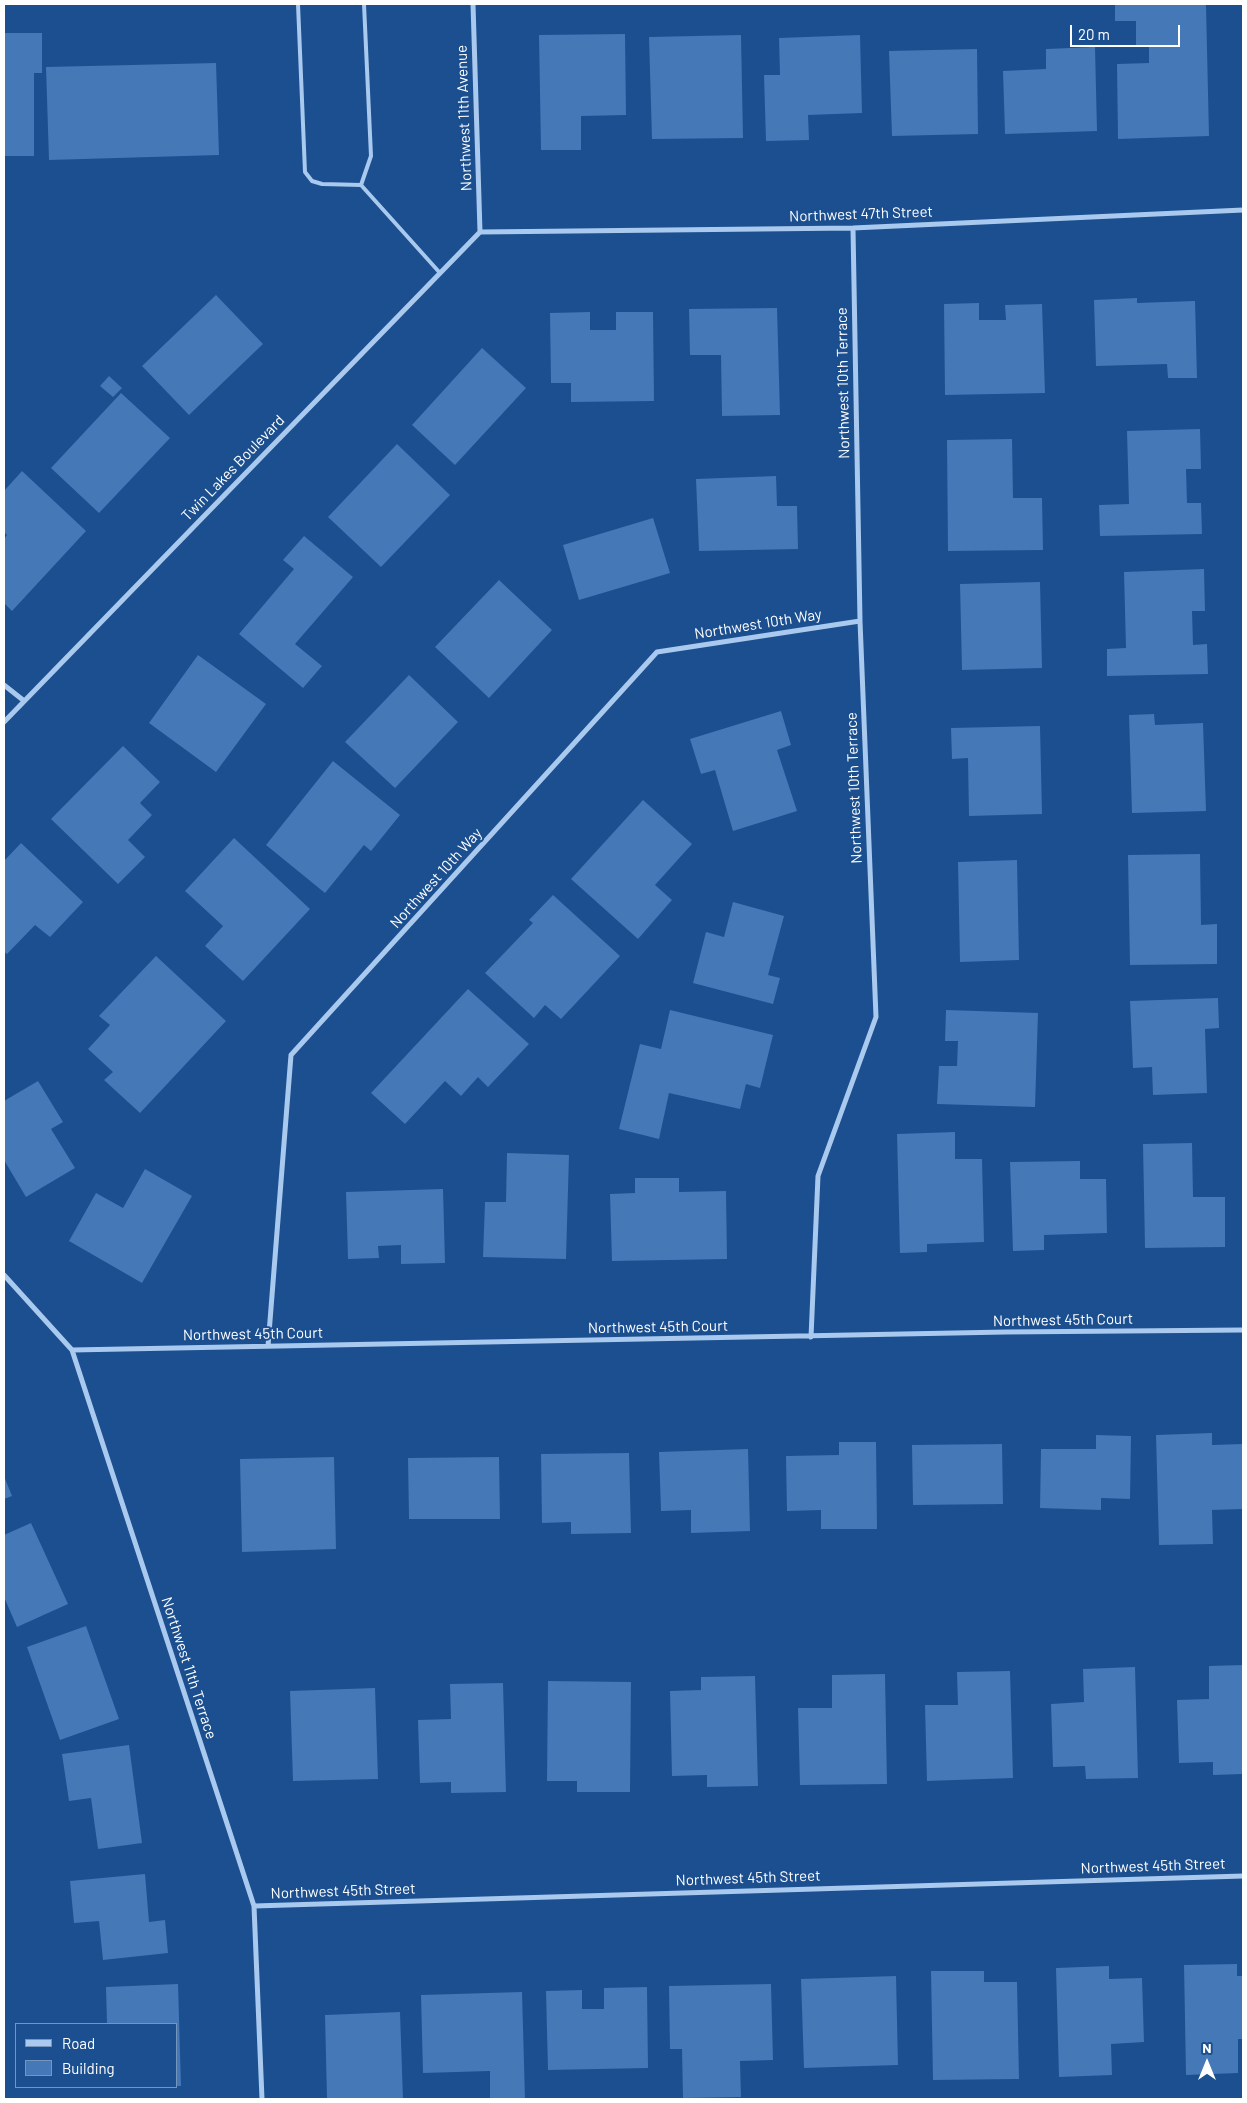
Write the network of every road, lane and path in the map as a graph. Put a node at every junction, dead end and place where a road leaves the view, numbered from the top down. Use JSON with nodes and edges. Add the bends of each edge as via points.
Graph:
{"nodes":[{"id":1,"x":298,"y":4,"type":"edge"},
{"id":2,"x":364,"y":4,"type":"edge"},
{"id":3,"x":473,"y":4,"type":"edge"},
{"id":4,"x":361,"y":185,"type":"junction"},
{"id":5,"x":1243,"y":210,"type":"edge"},
{"id":6,"x":852,"y":228,"type":"junction"},
{"id":7,"x":480,"y":232,"type":"junction"},
{"id":8,"x":440,"y":273,"type":"junction"},
{"id":9,"x":860,"y":621,"type":"junction"},
{"id":10,"x":4,"y":685,"type":"edge"},
{"id":11,"x":23,"y":700,"type":"junction"},
{"id":12,"x":4,"y":722,"type":"edge"},
{"id":13,"x":4,"y":1275,"type":"edge"},
{"id":14,"x":1243,"y":1330,"type":"edge"},
{"id":15,"x":811,"y":1337,"type":"junction"},
{"id":16,"x":268,"y":1346,"type":"junction"},
{"id":17,"x":72,"y":1350,"type":"junction"},
{"id":18,"x":1243,"y":1876,"type":"edge"},
{"id":19,"x":254,"y":1906,"type":"junction"},
{"id":20,"x":262,"y":2099,"type":"edge"}],
"edges":[{"from":1,"to":4,"type":"lane","via":[[305,172],[312,181],[322,184]]},
{"from":2,"to":4,"type":"lane","via":[[371,156]]},
{"from":3,"to":7,"type":"street","name":"Northwest 11th Avenue"},
{"from":4,"to":8,"type":"lane"},
{"from":5,"to":6,"type":"street","name":"Northwest 47th Street"},
{"from":6,"to":7,"type":"street","name":"Northwest 47th Street"},
{"from":6,"to":9,"type":"street","name":"Northwest 10th Terrace"},
{"from":7,"to":8,"type":"street","name":"Twin Lakes Boulevard"},
{"from":8,"to":11,"type":"street","name":"Twin Lakes Boulevard"},
{"from":9,"to":15,"type":"street","name":"Northwest 10th Terrace","via":[[876,1017],[818,1176]]},
{"from":9,"to":16,"type":"street","name":"Northwest 10th Way","via":[[657,652],[291,1055]]},
{"from":10,"to":11,"type":"street"},
{"from":11,"to":12,"type":"street","name":"Twin Lakes Boulevard"},
{"from":13,"to":17,"type":"street","name":"Northwest 11th Terrace"},
{"from":14,"to":15,"type":"street","name":"Northwest 45th Court"},
{"from":15,"to":16,"type":"street","name":"Northwest 45th Court"},
{"from":16,"to":17,"type":"street","name":"Northwest 45th Court"},
{"from":17,"to":19,"type":"street","name":"Northwest 11th Terrace"},
{"from":18,"to":19,"type":"street","name":"Northwest 45th Street"},
{"from":19,"to":20,"type":"street","name":"Northwest 11th Terrace"}]}
